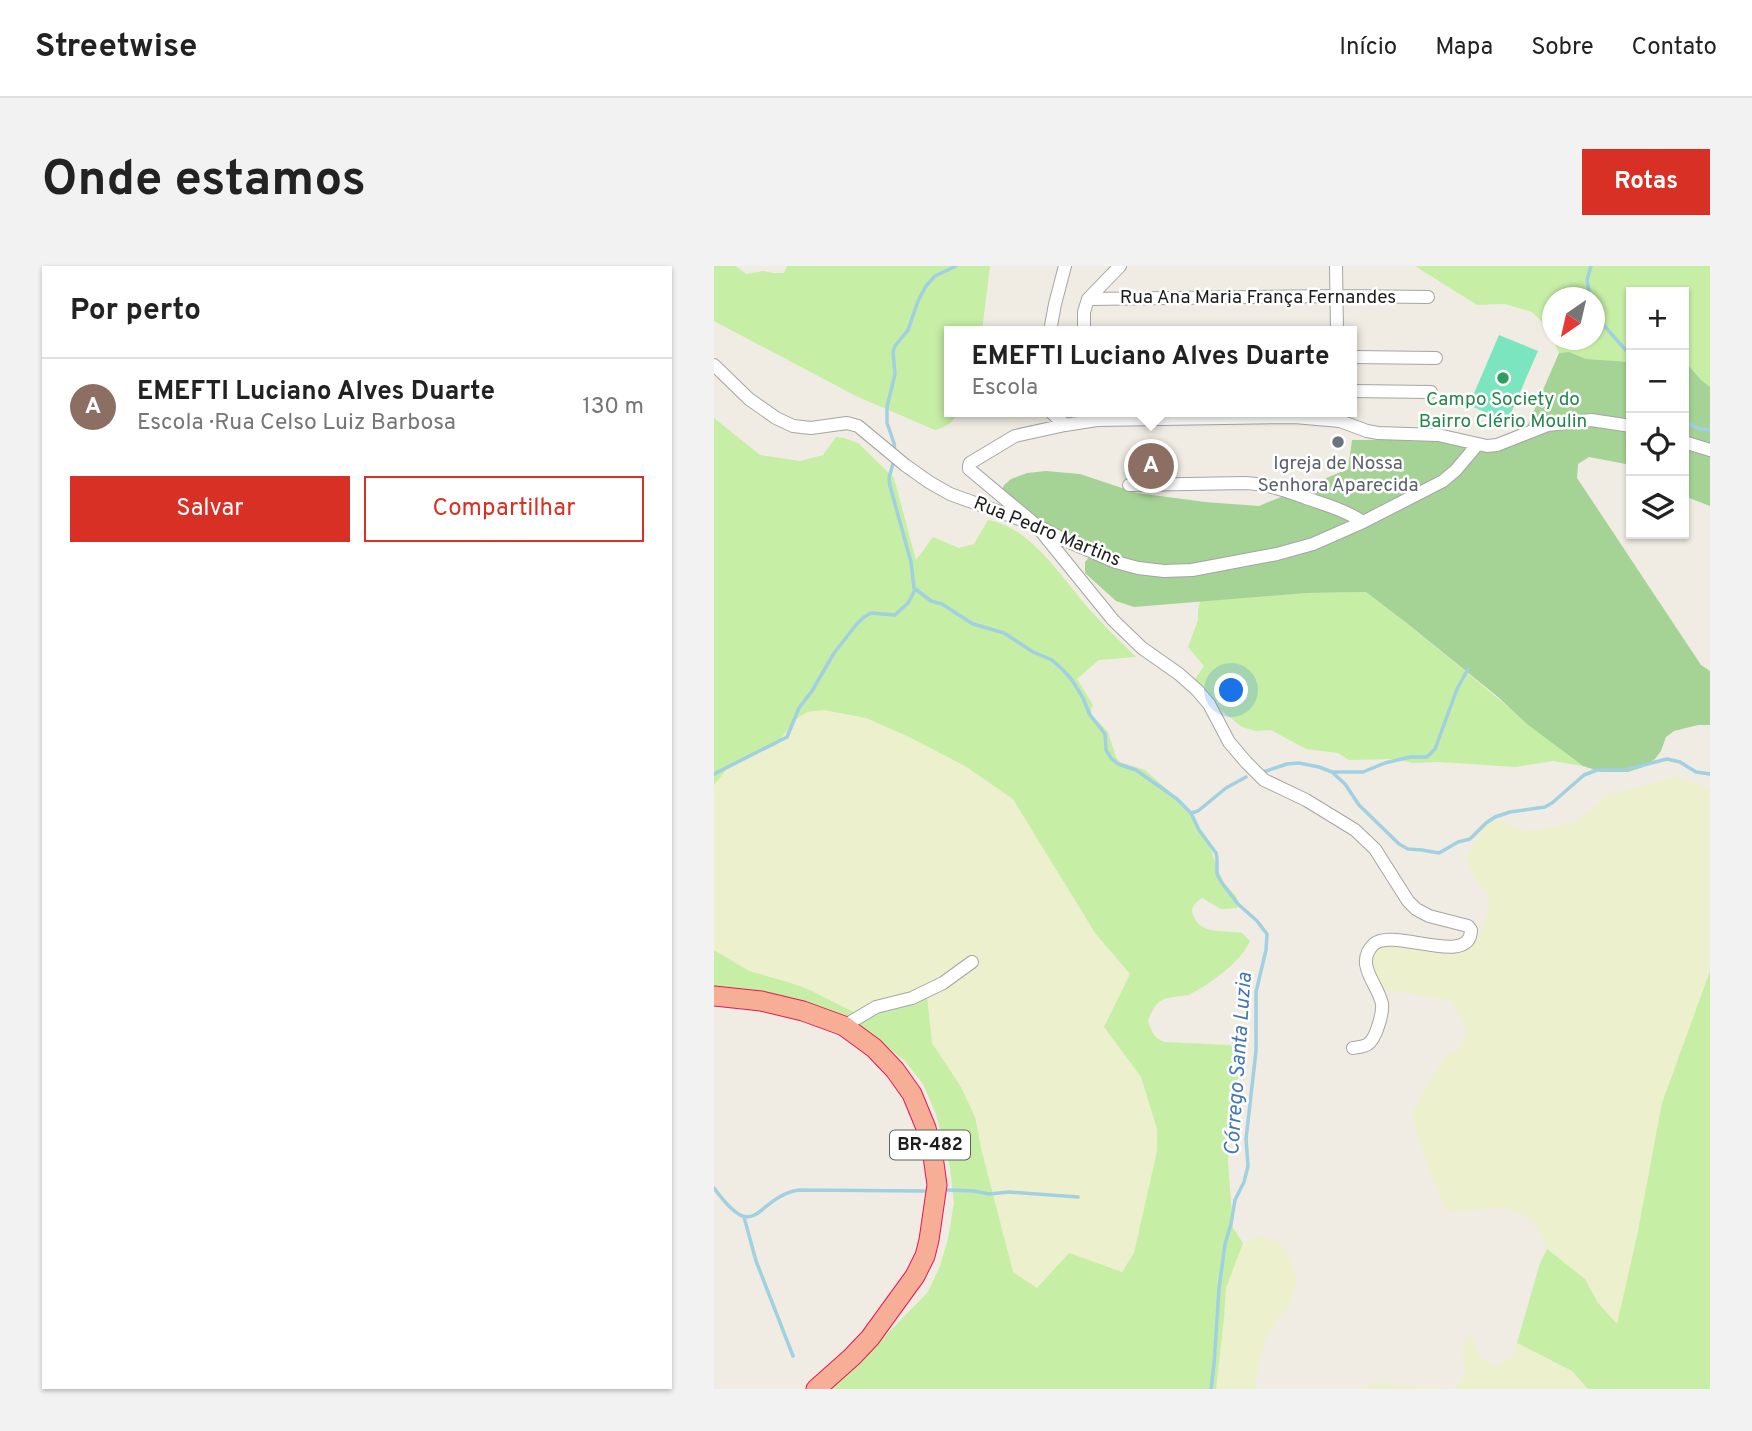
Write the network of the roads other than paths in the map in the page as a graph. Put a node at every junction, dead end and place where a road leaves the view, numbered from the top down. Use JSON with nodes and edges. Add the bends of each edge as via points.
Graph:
{"nodes":[{"id":1,"x":1065,"y":266,"type":"edge"},
{"id":2,"x":1120,"y":266,"type":"edge"},
{"id":3,"x":1336,"y":266,"type":"edge"},
{"id":4,"x":1338,"y":296,"type":"junction"},
{"id":5,"x":1428,"y":297,"type":"dead end"},
{"id":6,"x":1088,"y":299,"type":"junction"},
{"id":7,"x":1051,"y":326,"type":"edge"},
{"id":8,"x":1084,"y":326,"type":"edge"},
{"id":9,"x":1337,"y":326,"type":"edge"},
{"id":10,"x":1357,"y":357,"type":"edge"},
{"id":11,"x":1436,"y":358,"type":"dead end"},
{"id":12,"x":714,"y":365,"type":"edge"},
{"id":13,"x":1357,"y":391,"type":"edge"},
{"id":14,"x":1431,"y":392,"type":"dead end"},
{"id":15,"x":1056,"y":417,"type":"edge"},
{"id":16,"x":1092,"y":417,"type":"edge"},
{"id":17,"x":1294,"y":417,"type":"edge"},
{"id":18,"x":1340,"y":417,"type":"edge"},
{"id":19,"x":1065,"y":425,"type":"junction"},
{"id":20,"x":1626,"y":425,"type":"edge"},
{"id":21,"x":1689,"y":444,"type":"edge"},
{"id":22,"x":1477,"y":445,"type":"junction"},
{"id":23,"x":1710,"y":450,"type":"edge"},
{"id":24,"x":1129,"y":485,"type":"dead end"},
{"id":25,"x":1363,"y":522,"type":"junction"},
{"id":26,"x":1036,"y":525,"type":"junction"},
{"id":27,"x":972,"y":962,"type":"dead end"},
{"id":28,"x":714,"y":996,"type":"edge"},
{"id":29,"x":844,"y":1026,"type":"junction"},
{"id":30,"x":1353,"y":1048,"type":"dead end"},
{"id":31,"x":816,"y":1389,"type":"edge"}],
"edges":[{"from":1,"to":7,"type":"street"},
{"from":2,"to":6,"type":"street"},
{"from":3,"to":4,"type":"street"},
{"from":4,"to":5,"type":"street","name":"Rua Ana Maria França Fernandes"},
{"from":4,"to":6,"type":"street","name":"Rua Ana Maria França Fernandes"},
{"from":4,"to":9,"type":"street"},
{"from":6,"to":8,"type":"street"},
{"from":10,"to":11,"type":"street"},
{"from":12,"to":26,"type":"street","name":"Rua Pedro Martins","via":[[776,418],[811,428],[858,426],[950,494]]},
{"from":13,"to":14,"type":"street"},
{"from":15,"to":19,"type":"street"},
{"from":16,"to":19,"type":"street"},
{"from":17,"to":18,"type":"street"},
{"from":18,"to":22,"type":"street","via":[[1367,431],[1438,435]]},
{"from":19,"to":26,"type":"street","via":[[1015,436],[969,466]]},
{"from":20,"to":22,"type":"street","via":[[1591,420],[1548,425],[1497,445]]},
{"from":21,"to":23,"type":"street"},
{"from":22,"to":25,"type":"street","name":"Rua Pedro Martins","via":[[1443,481]]},
{"from":24,"to":25,"type":"street","via":[[1265,484]]},
{"from":25,"to":26,"type":"street","name":"Rua Pedro Martins","via":[[1277,554],[1164,571],[1116,562]]},
{"from":26,"to":30,"type":"street","via":[[1113,620],[1197,690],[1229,742],[1264,780],[1355,830],[1375,849],[1416,909],[1471,930],[1468,941],[1447,948],[1392,939],[1374,945],[1366,969],[1382,1010],[1373,1039]]},
{"from":27,"to":29,"type":"street","via":[[943,983],[912,998],[876,1007]]},
{"from":28,"to":29,"type":"highway","number":"BR-482","via":[[761,1001]]},
{"from":29,"to":31,"type":"highway","number":"BR-482","via":[[874,1048],[912,1094],[926,1128],[937,1185],[929,1240],[915,1276],[870,1338]]}]}
